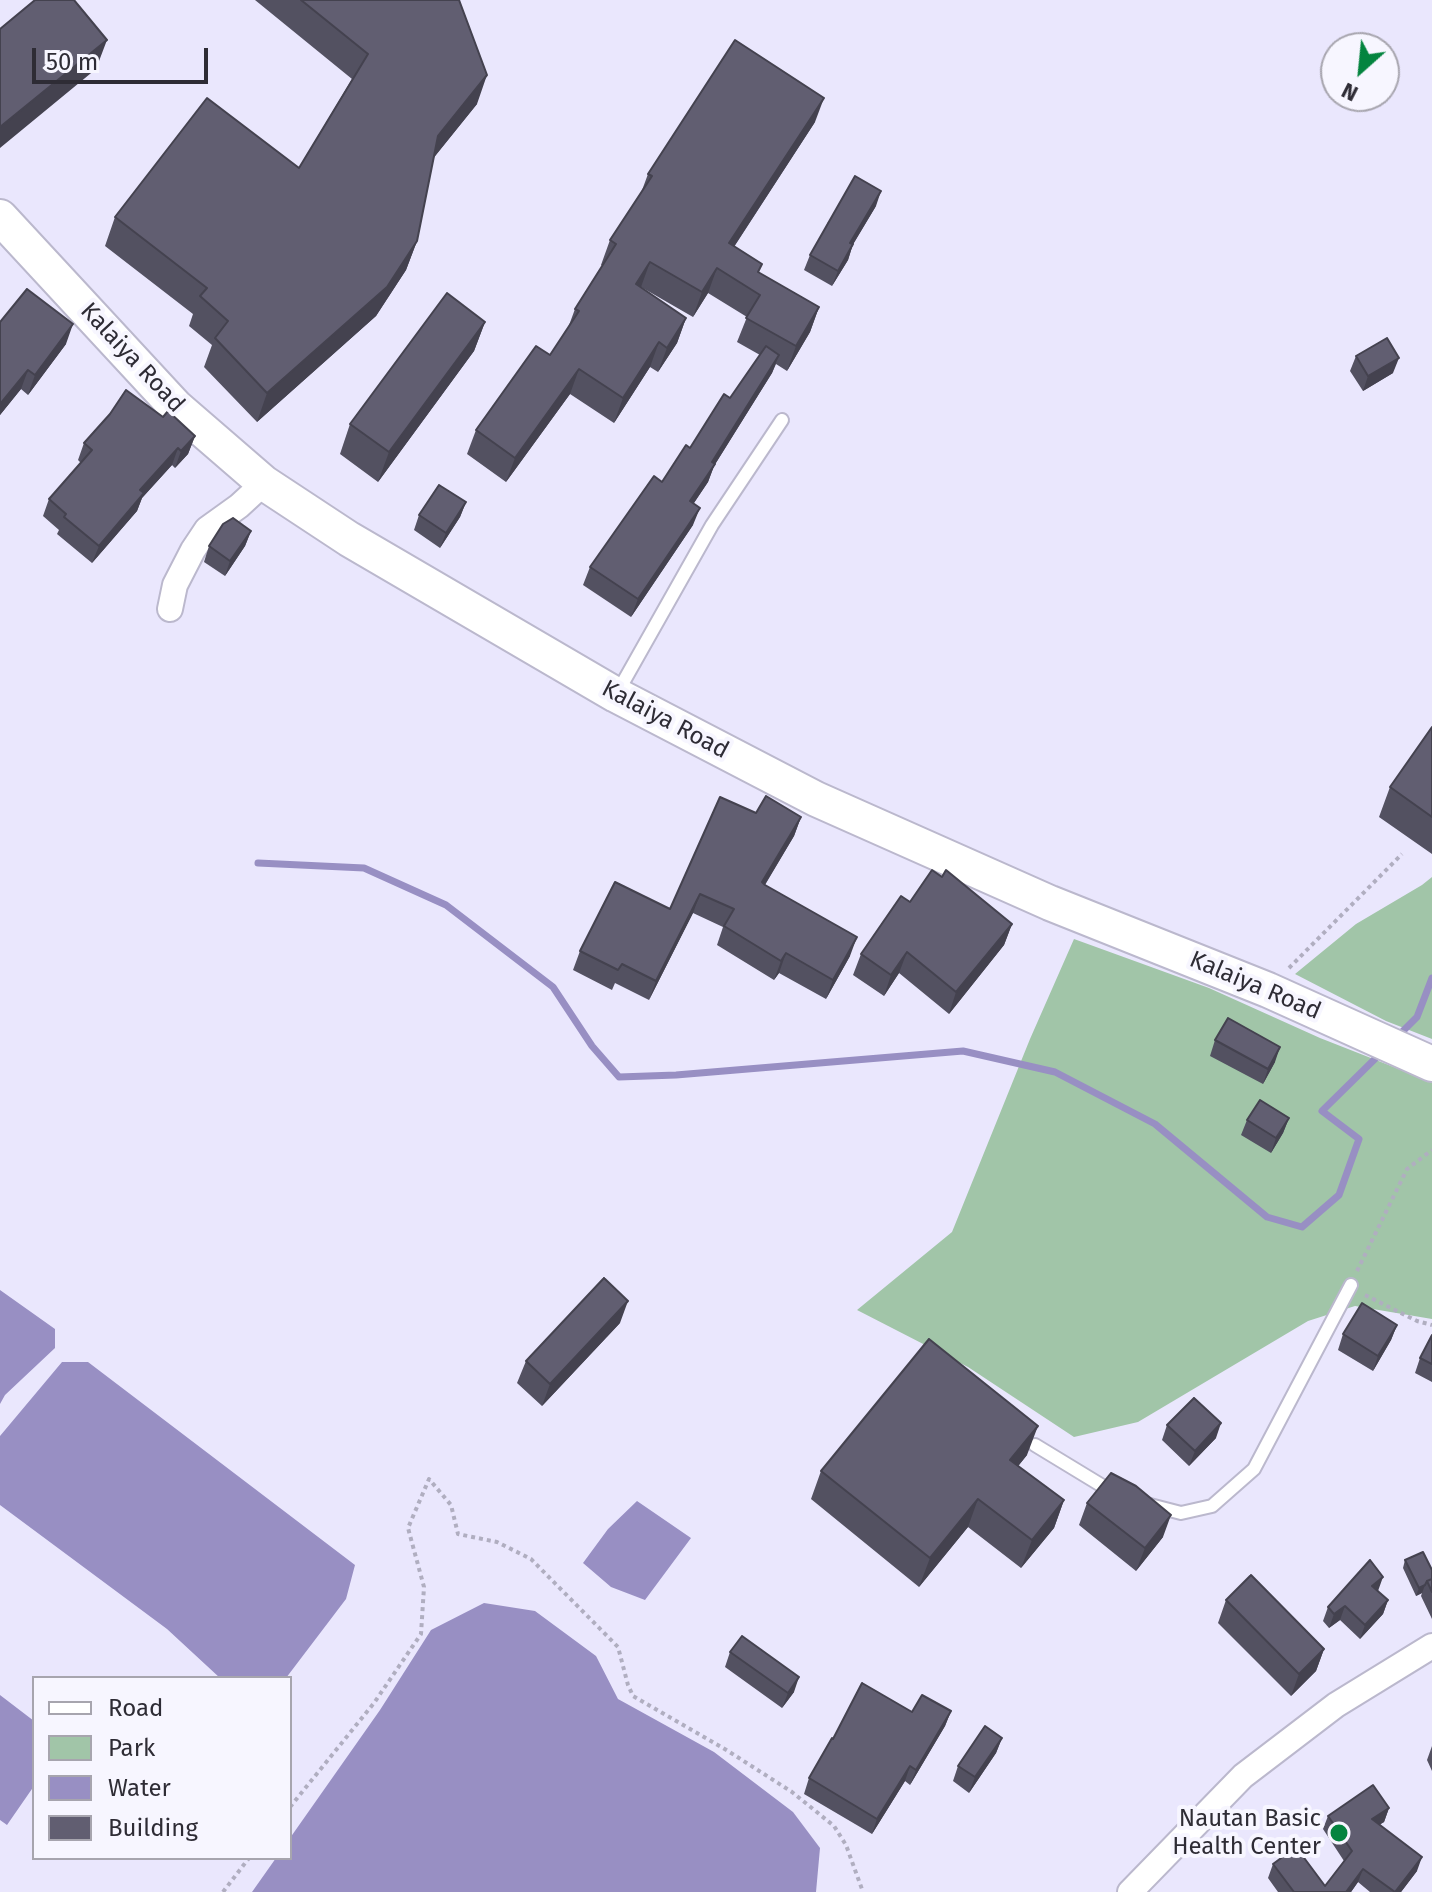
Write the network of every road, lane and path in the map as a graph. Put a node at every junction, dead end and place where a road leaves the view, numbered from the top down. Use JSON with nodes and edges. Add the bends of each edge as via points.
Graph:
{"nodes":[{"id":1,"x":0,"y":217,"type":"edge"},
{"id":2,"x":782,"y":420,"type":"dead end"},
{"id":3,"x":264,"y":483,"type":"junction"},
{"id":4,"x":170,"y":609,"type":"dead end"},
{"id":5,"x":616,"y":695,"type":"junction"},
{"id":6,"x":1402,"y":854,"type":"dead end"},
{"id":7,"x":1268,"y":990,"type":"junction"},
{"id":8,"x":1432,"y":1064,"type":"edge"},
{"id":9,"x":1432,"y":1150,"type":"edge"},
{"id":10,"x":1351,"y":1285,"type":"junction"},
{"id":11,"x":1432,"y":1325,"type":"edge"},
{"id":12,"x":1035,"y":1445,"type":"edge"},
{"id":13,"x":1125,"y":1499,"type":"edge"},
{"id":14,"x":1139,"y":1503,"type":"edge"},
{"id":15,"x":1432,"y":1646,"type":"edge"},
{"id":16,"x":292,"y":1805,"type":"edge"},
{"id":17,"x":247,"y":1860,"type":"edge"},
{"id":18,"x":223,"y":1892,"type":"edge"},
{"id":19,"x":863,"y":1892,"type":"edge"},
{"id":20,"x":1130,"y":1892,"type":"edge"}],
"edges":[{"from":1,"to":3,"type":"main road","name":"Kalaiya Road","via":[[175,406]]},
{"from":2,"to":5,"type":"lane","via":[[712,525]]},
{"from":3,"to":4,"type":"street","via":[[207,529],[175,585]]},
{"from":3,"to":5,"type":"main road","name":"Kalaiya Road","via":[[349,539]]},
{"from":5,"to":7,"type":"main road","name":"Kalaiya Road","via":[[816,799],[1050,903]]},
{"from":6,"to":7,"type":"path"},
{"from":7,"to":8,"type":"main road","name":"Kalaiya Road"},
{"from":9,"to":10,"type":"path","via":[[1407,1169]]},
{"from":10,"to":11,"type":"path"},
{"from":10,"to":14,"type":"lane","via":[[1254,1469],[1212,1506],[1181,1513]]},
{"from":12,"to":13,"type":"lane"},
{"from":15,"to":20,"type":"street","via":[[1336,1705],[1243,1776]]},
{"from":16,"to":19,"type":"path","via":[[374,1703],[421,1634],[424,1587],[408,1528],[429,1479],[451,1505],[458,1534],[497,1542],[531,1559],[609,1637],[618,1647],[633,1696],[779,1784],[834,1826]]},
{"from":17,"to":18,"type":"path"}]}
